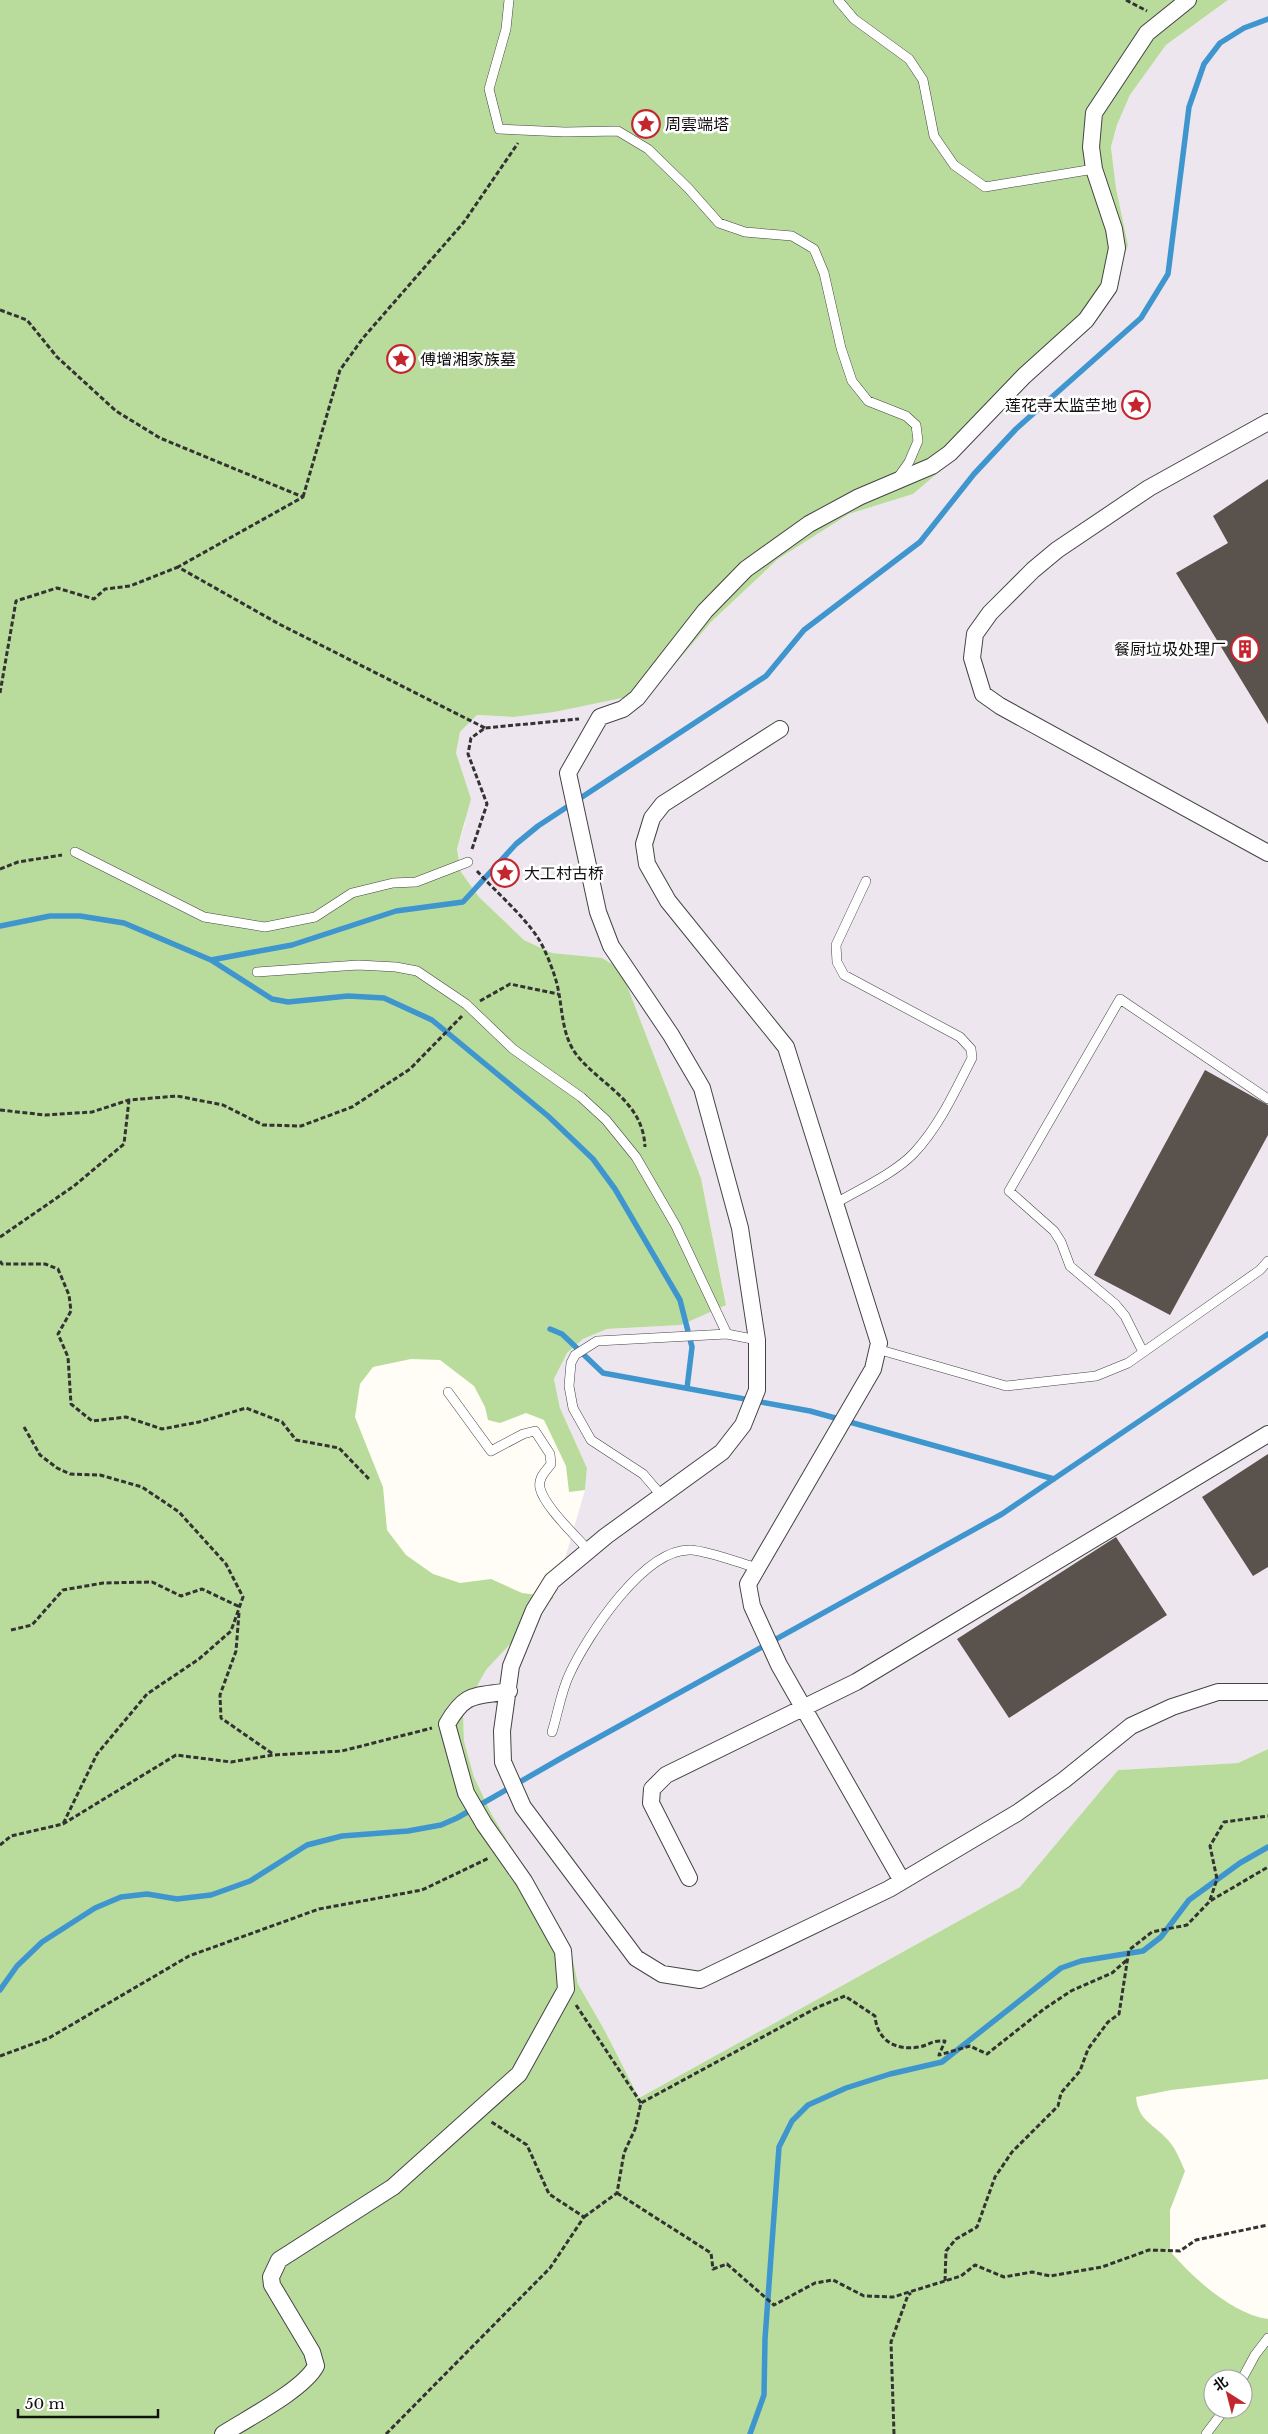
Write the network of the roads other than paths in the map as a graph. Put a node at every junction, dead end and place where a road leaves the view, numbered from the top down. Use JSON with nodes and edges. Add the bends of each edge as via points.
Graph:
{"nodes":[{"id":1,"x":509,"y":0,"type":"edge"},
{"id":2,"x":838,"y":0,"type":"edge"},
{"id":3,"x":1188,"y":0,"type":"edge"},
{"id":4,"x":1094,"y":169,"type":"junction"},
{"id":5,"x":1268,"y":422,"type":"edge"},
{"id":6,"x":894,"y":483,"type":"junction"},
{"id":7,"x":780,"y":729,"type":"dead end"},
{"id":8,"x":75,"y":852,"type":"road end"},
{"id":9,"x":1268,"y":853,"type":"edge"},
{"id":10,"x":468,"y":862,"type":"road end"},
{"id":11,"x":866,"y":881,"type":"dead end"},
{"id":12,"x":257,"y":972,"type":"dead end"},
{"id":13,"x":1268,"y":1099,"type":"edge"},
{"id":14,"x":836,"y":1203,"type":"junction"},
{"id":15,"x":1268,"y":1261,"type":"edge"},
{"id":16,"x":727,"y":1334,"type":"junction"},
{"id":17,"x":757,"y":1340,"type":"junction"},
{"id":18,"x":878,"y":1349,"type":"junction"},
{"id":19,"x":1143,"y":1352,"type":"junction"},
{"id":20,"x":448,"y":1392,"type":"dead end"},
{"id":21,"x":1268,"y":1434,"type":"edge"},
{"id":22,"x":661,"y":1495,"type":"junction"},
{"id":23,"x":588,"y":1550,"type":"junction"},
{"id":24,"x":758,"y":1568,"type":"junction"},
{"id":25,"x":509,"y":1691,"type":"junction"},
{"id":26,"x":1268,"y":1692,"type":"edge"},
{"id":27,"x":803,"y":1708,"type":"junction"},
{"id":28,"x":552,"y":1732,"type":"dead end"},
{"id":29,"x":689,"y":1878,"type":"dead end"},
{"id":30,"x":902,"y":1881,"type":"junction"},
{"id":31,"x":1268,"y":2338,"type":"edge"},
{"id":32,"x":1247,"y":2369,"type":"edge"},
{"id":33,"x":1217,"y":2419,"type":"edge"},
{"id":34,"x":223,"y":2434,"type":"edge"},
{"id":35,"x":1206,"y":2434,"type":"edge"}],
"edges":[{"from":1,"to":6,"type":"lane","via":[[506,30],[489,89],[499,129],[618,131],[648,149],[719,224],[745,232],[792,236],[814,249],[824,273],[852,381],[868,401],[906,416],[916,425],[918,441],[909,462]]},
{"from":2,"to":4,"type":"lane","via":[[854,19],[910,59],[924,80],[934,136],[954,165],[985,187]]},
{"from":3,"to":4,"type":"street","via":[[1146,33],[1094,112],[1091,147]]},
{"from":4,"to":6,"type":"street","via":[[1117,248],[1109,286],[1098,304],[1086,320],[1024,376],[950,453],[932,466]]},
{"from":5,"to":9,"type":"street","via":[[1149,488],[1051,555],[990,613],[975,634],[972,658],[983,694],[1000,706]]},
{"from":6,"to":17,"type":"street","via":[[859,497],[809,524],[746,569],[705,611],[637,698],[623,710],[600,717],[568,773],[598,912],[611,946],[702,1088],[740,1228]]},
{"from":7,"to":14,"type":"street","via":[[663,804],[652,818],[644,844],[647,864],[668,901],[786,1047]]},
{"from":8,"to":10,"type":"lane","via":[[204,917],[265,927],[315,917],[352,893],[393,883],[416,882]]},
{"from":11,"to":14,"type":"lane","via":[[836,945],[837,962],[844,975],[960,1037],[972,1048],[972,1058],[937,1124],[912,1154]]},
{"from":12,"to":16,"type":"lane","via":[[358,965],[417,971],[471,1009],[514,1049],[594,1108],[636,1157],[676,1226]]},
{"from":13,"to":19,"type":"lane","via":[[1120,999],[1009,1191],[1054,1231],[1070,1266],[1125,1316]]},
{"from":14,"to":18,"type":"street","via":[[879,1343]]},
{"from":15,"to":19,"type":"lane","via":[[1260,1270]]},
{"from":16,"to":17,"type":"lane"},
{"from":16,"to":22,"type":"lane","via":[[597,1341],[575,1354],[571,1363],[569,1386],[573,1408],[591,1440],[643,1474]]},
{"from":17,"to":22,"type":"street","via":[[756,1392],[743,1425],[722,1452]]},
{"from":18,"to":19,"type":"lane","via":[[1006,1386],[1096,1376],[1128,1363]]},
{"from":18,"to":24,"type":"street","via":[[873,1369],[854,1404]]},
{"from":20,"to":23,"type":"lane","via":[[491,1450],[535,1431],[550,1454],[551,1464],[541,1478],[540,1489]]},
{"from":21,"to":27,"type":"street","via":[[856,1682]]},
{"from":22,"to":23,"type":"street"},
{"from":23,"to":25,"type":"street","via":[[552,1581],[534,1610],[511,1666]]},
{"from":24,"to":27,"type":"street","via":[[748,1584],[752,1606]]},
{"from":24,"to":28,"type":"lane","via":[[691,1550],[669,1553],[630,1582],[589,1638],[569,1674]]},
{"from":25,"to":30,"type":"street","via":[[502,1731],[503,1762],[521,1802],[636,1958],[662,1974],[700,1980]]},
{"from":25,"to":34,"type":"street","via":[[464,1699],[447,1724],[466,1793],[524,1881],[563,1951],[566,1990],[519,2074],[393,2187],[280,2260],[271,2277],[272,2285],[312,2352],[316,2366],[310,2376],[295,2388]]},
{"from":26,"to":30,"type":"street","via":[[1218,1692],[1172,1707],[1131,1726],[1017,1813]]},
{"from":27,"to":29,"type":"street","via":[[666,1775],[652,1789],[651,1803]]},
{"from":27,"to":30,"type":"street"},
{"from":31,"to":32,"type":"lane"},
{"from":33,"to":35,"type":"lane"}]}
